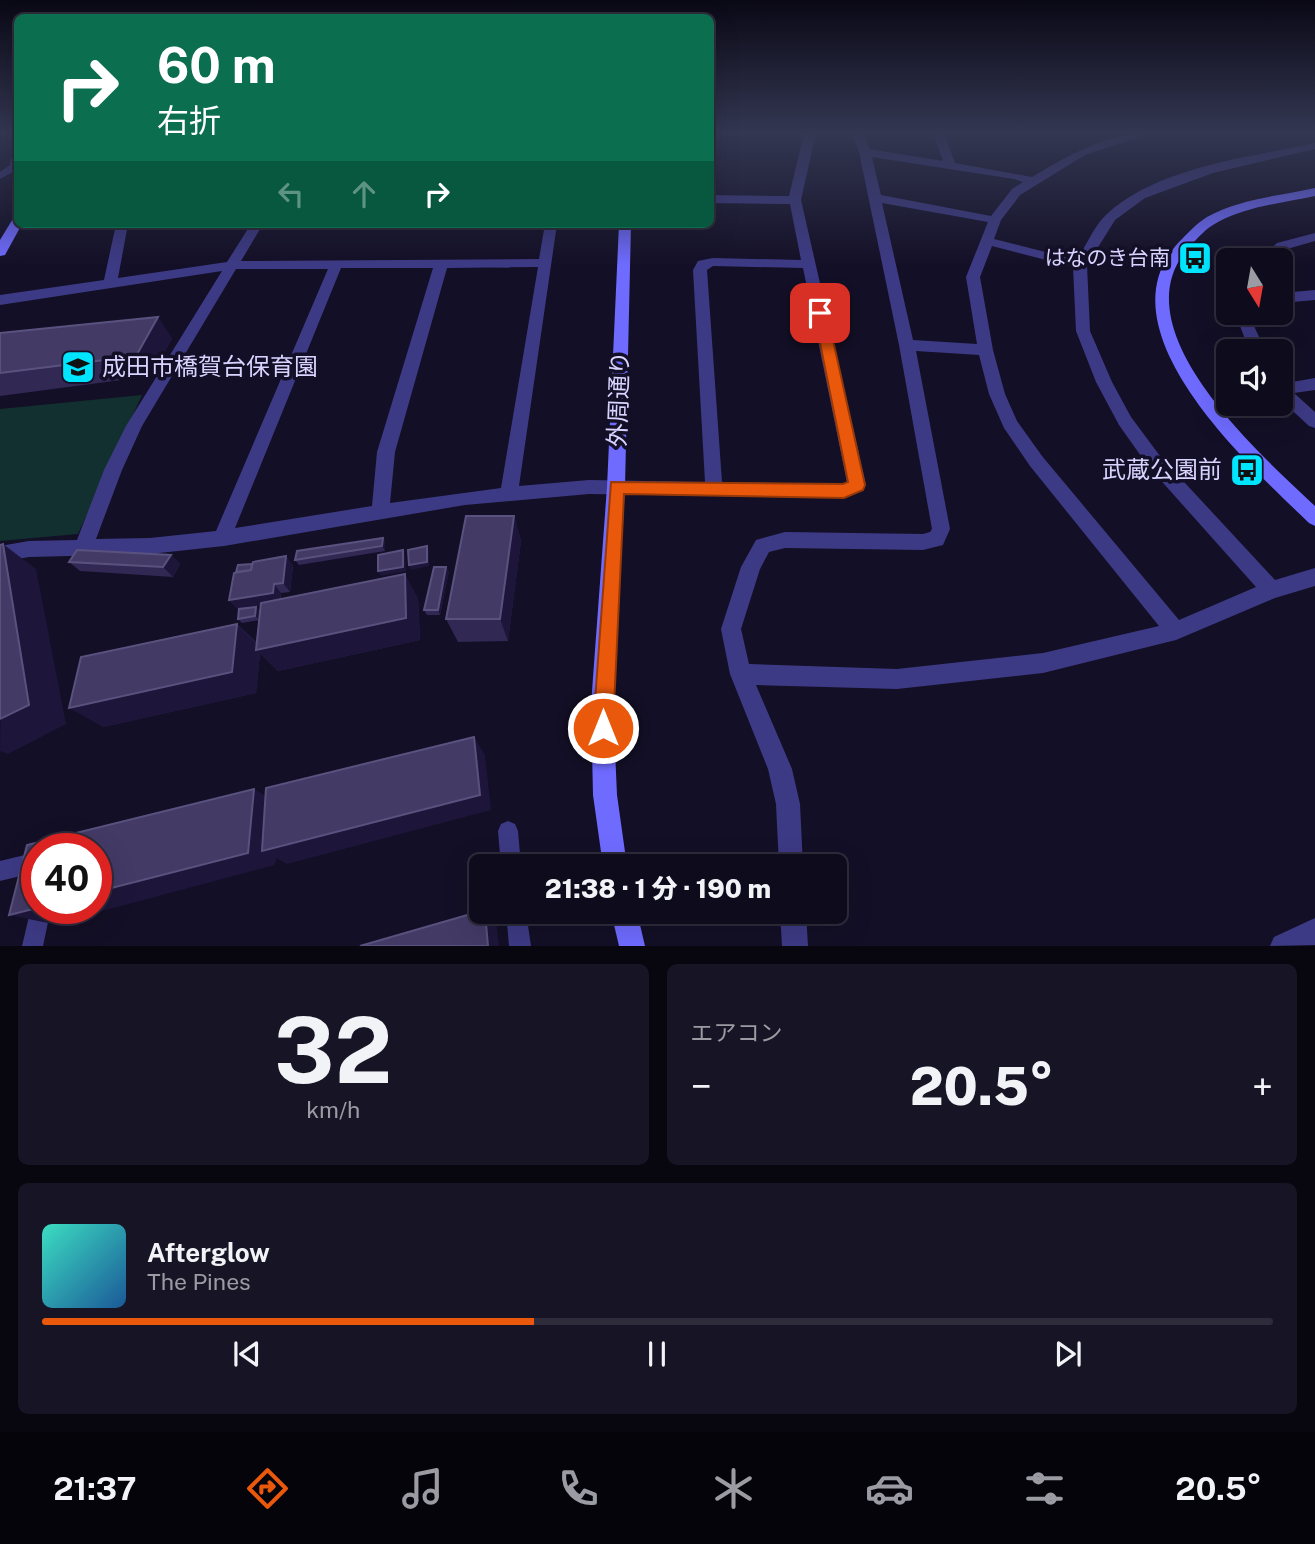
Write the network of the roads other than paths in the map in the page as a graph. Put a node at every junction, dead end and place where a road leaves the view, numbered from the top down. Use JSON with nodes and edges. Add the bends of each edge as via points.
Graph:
{"nodes":[{"id":1,"x":797,"y":177,"type":"edge"},
{"id":2,"x":871,"y":177,"type":"edge"},
{"id":3,"x":1019,"y":177,"type":"edge"},
{"id":4,"x":1038,"y":177,"type":"edge"},
{"id":5,"x":1187,"y":177,"type":"edge"},
{"id":6,"x":1031,"y":181,"type":"junction"},
{"id":7,"x":1315,"y":192,"type":"edge"},
{"id":8,"x":875,"y":198,"type":"junction"},
{"id":9,"x":714,"y":199,"type":"edge"},
{"id":10,"x":794,"y":200,"type":"junction"},
{"id":11,"x":995,"y":220,"type":"junction"},
{"id":12,"x":14,"y":227,"type":"edge"},
{"id":13,"x":121,"y":228,"type":"edge"},
{"id":14,"x":255,"y":228,"type":"edge"},
{"id":15,"x":550,"y":228,"type":"edge"},
{"id":16,"x":625,"y":228,"type":"edge"},
{"id":17,"x":1315,"y":237,"type":"edge"},
{"id":18,"x":988,"y":241,"type":"junction"},
{"id":19,"x":1280,"y":248,"type":"edge"},
{"id":20,"x":0,"y":253,"type":"edge"},
{"id":21,"x":545,"y":263,"type":"junction"},
{"id":22,"x":810,"y":264,"type":"junction"},
{"id":23,"x":233,"y":265,"type":"junction"},
{"id":24,"x":336,"y":265,"type":"junction"},
{"id":25,"x":441,"y":265,"type":"junction"},
{"id":26,"x":1080,"y":265,"type":"junction"},
{"id":27,"x":110,"y":284,"type":"junction"},
{"id":28,"x":1315,"y":295,"type":"edge"},
{"id":29,"x":1293,"y":298,"type":"edge"},
{"id":30,"x":0,"y":300,"type":"edge"},
{"id":31,"x":907,"y":345,"type":"junction"},
{"id":32,"x":985,"y":350,"type":"junction"},
{"id":33,"x":1315,"y":384,"type":"edge"},
{"id":34,"x":1293,"y":388,"type":"edge"},
{"id":35,"x":1293,"y":401,"type":"edge"},
{"id":36,"x":1315,"y":422,"type":"edge"},
{"id":37,"x":616,"y":487,"type":"junction"},
{"id":38,"x":714,"y":488,"type":"junction"},
{"id":39,"x":509,"y":495,"type":"junction"},
{"id":40,"x":380,"y":512,"type":"junction"},
{"id":41,"x":1315,"y":517,"type":"edge"},
{"id":42,"x":224,"y":538,"type":"junction"},
{"id":43,"x":84,"y":546,"type":"junction"},
{"id":44,"x":0,"y":554,"type":"edge"},
{"id":45,"x":1315,"y":577,"type":"edge"},
{"id":46,"x":1271,"y":590,"type":"junction"},
{"id":47,"x":1176,"y":631,"type":"junction"},
{"id":48,"x":741,"y":674,"type":"junction"},
{"id":49,"x":508,"y":831,"type":"dead end"},
{"id":50,"x":510,"y":854,"type":"edge"},
{"id":51,"x":613,"y":854,"type":"edge"},
{"id":52,"x":790,"y":854,"type":"edge"},
{"id":53,"x":21,"y":866,"type":"edge"},
{"id":54,"x":0,"y":871,"type":"edge"},
{"id":55,"x":37,"y":924,"type":"edge"},
{"id":56,"x":517,"y":924,"type":"edge"},
{"id":57,"x":627,"y":924,"type":"edge"},
{"id":58,"x":794,"y":924,"type":"edge"},
{"id":59,"x":1315,"y":931,"type":"edge"},
{"id":60,"x":32,"y":946,"type":"edge"},
{"id":61,"x":520,"y":946,"type":"edge"},
{"id":62,"x":632,"y":946,"type":"edge"},
{"id":63,"x":795,"y":946,"type":"edge"},
{"id":64,"x":1283,"y":946,"type":"edge"}],
"edges":[{"from":1,"to":10,"type":"street"},
{"from":2,"to":8,"type":"street"},
{"from":3,"to":6,"type":"street"},
{"from":4,"to":6,"type":"street"},
{"from":5,"to":26,"type":"street","via":[[1141,195],[1110,218]]},
{"from":6,"to":11,"type":"street","via":[[1005,204]]},
{"from":7,"to":41,"type":"street","via":[[1223,214],[1203,225],[1181,245],[1162,277],[1162,308],[1172,349],[1191,384],[1225,429]]},
{"from":8,"to":11,"type":"street"},
{"from":8,"to":31,"type":"street"},
{"from":9,"to":10,"type":"street"},
{"from":10,"to":22,"type":"street"},
{"from":11,"to":18,"type":"street"},
{"from":12,"to":20,"type":"street"},
{"from":13,"to":27,"type":"street"},
{"from":14,"to":23,"type":"street"},
{"from":15,"to":21,"type":"street"},
{"from":16,"to":37,"type":"street","name":"外周通り"},
{"from":17,"to":19,"type":"street"},
{"from":18,"to":26,"type":"street"},
{"from":18,"to":32,"type":"street","via":[[973,277]]},
{"from":21,"to":25,"type":"street"},
{"from":21,"to":39,"type":"street"},
{"from":22,"to":38,"type":"street","via":[[713,262],[703,264],[700,270]]},
{"from":22,"to":38,"type":"street","via":[[857,485],[844,491]]},
{"from":23,"to":24,"type":"street"},
{"from":23,"to":27,"type":"street"},
{"from":23,"to":43,"type":"street","via":[[133,428]]},
{"from":24,"to":25,"type":"street"},
{"from":24,"to":42,"type":"street"},
{"from":25,"to":40,"type":"street","via":[[386,452]]},
{"from":26,"to":46,"type":"street","via":[[1083,331],[1125,421],[1154,461]]},
{"from":27,"to":30,"type":"street"},
{"from":28,"to":29,"type":"street"},
{"from":31,"to":32,"type":"street"},
{"from":31,"to":48,"type":"street","via":[[941,529],[936,539],[785,540],[763,545],[731,629]]},
{"from":32,"to":47,"type":"street","via":[[1010,424]]},
{"from":33,"to":34,"type":"street"},
{"from":35,"to":36,"type":"street"},
{"from":37,"to":38,"type":"street"},
{"from":37,"to":39,"type":"street"},
{"from":37,"to":51,"type":"street","name":"外周通り","via":[[602,705],[605,795]]},
{"from":39,"to":40,"type":"street"},
{"from":40,"to":42,"type":"street"},
{"from":42,"to":43,"type":"street","via":[[150,546]]},
{"from":43,"to":44,"type":"street"},
{"from":45,"to":46,"type":"street"},
{"from":46,"to":47,"type":"street"},
{"from":47,"to":48,"type":"street","via":[[1043,663],[897,679]]},
{"from":48,"to":52,"type":"street","via":[[780,769],[788,804]]},
{"from":49,"to":50,"type":"lane"},
{"from":53,"to":54,"type":"lane"},
{"from":55,"to":60,"type":"lane"},
{"from":56,"to":61,"type":"lane"},
{"from":57,"to":62,"type":"street"},
{"from":58,"to":63,"type":"street"},
{"from":59,"to":64,"type":"street"}]}
